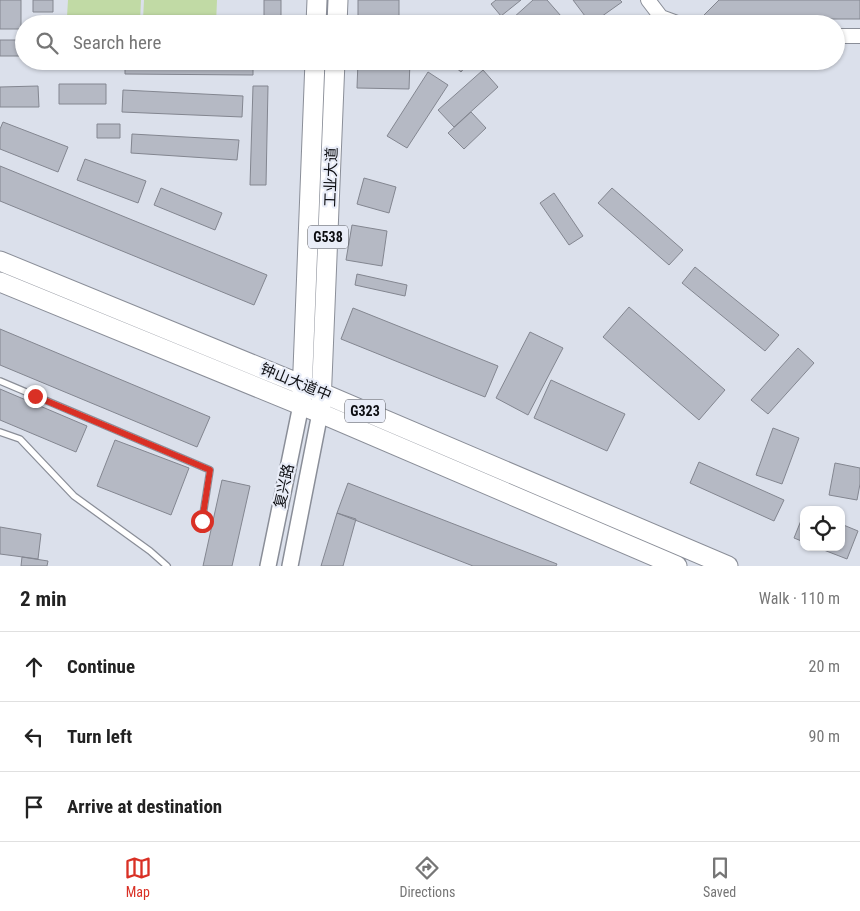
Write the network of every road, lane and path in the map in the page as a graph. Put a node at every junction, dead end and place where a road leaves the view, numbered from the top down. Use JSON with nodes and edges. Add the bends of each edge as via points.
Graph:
{"nodes":[{"id":1,"x":317,"y":0,"type":"edge"},
{"id":2,"x":338,"y":0,"type":"edge"},
{"id":3,"x":648,"y":0,"type":"edge"},
{"id":4,"x":316,"y":15,"type":"edge"},
{"id":5,"x":337,"y":15,"type":"edge"},
{"id":6,"x":660,"y":15,"type":"edge"},
{"id":7,"x":845,"y":36,"type":"edge"},
{"id":8,"x":860,"y":36,"type":"edge"},
{"id":9,"x":315,"y":70,"type":"edge"},
{"id":10,"x":335,"y":70,"type":"edge"},
{"id":11,"x":0,"y":261,"type":"edge"},
{"id":12,"x":0,"y":282,"type":"edge"},
{"id":13,"x":0,"y":381,"type":"edge"},
{"id":14,"x":302,"y":384,"type":"junction"},
{"id":15,"x":322,"y":393,"type":"junction"},
{"id":16,"x":301,"y":405,"type":"junction"},
{"id":17,"x":320,"y":412,"type":"junction"},
{"id":18,"x":0,"y":432,"type":"edge"},
{"id":19,"x":202,"y":521,"type":"dead end"},
{"id":20,"x":167,"y":566,"type":"edge"},
{"id":21,"x":268,"y":566,"type":"edge"},
{"id":22,"x":290,"y":566,"type":"edge"},
{"id":23,"x":677,"y":566,"type":"edge"},
{"id":24,"x":728,"y":566,"type":"edge"}],
"edges":[{"from":1,"to":4,"type":"highway"},
{"from":2,"to":5,"type":"highway"},
{"from":3,"to":6,"type":"street"},
{"from":7,"to":8,"type":"street"},
{"from":9,"to":14,"type":"highway","name":"工业大道","number":"G538"},
{"from":10,"to":15,"type":"highway","name":"工业大道","number":"G538"},
{"from":11,"to":14,"type":"highway","name":"钟山大道中","number":"G323"},
{"from":12,"to":16,"type":"highway","name":"钟山大道中","number":"G323"},
{"from":13,"to":19,"type":"lane","via":[[210,470]]},
{"from":14,"to":15,"type":"highway","name":"钟山大道中","number":"G323"},
{"from":14,"to":16,"type":"highway","name":"工业大道","number":"G538"},
{"from":15,"to":17,"type":"highway","name":"工业大道","number":"G538"},
{"from":15,"to":24,"type":"highway","name":"钟山大道中","number":"G323"},
{"from":16,"to":17,"type":"highway","name":"钟山大道中","number":"G323"},
{"from":16,"to":21,"type":"main road","name":"复兴路"},
{"from":17,"to":22,"type":"main road","name":"复兴路"},
{"from":17,"to":23,"type":"highway","name":"钟山大道中","number":"G323"},
{"from":18,"to":20,"type":"lane","via":[[20,439],[74,496],[150,550]]}]}
